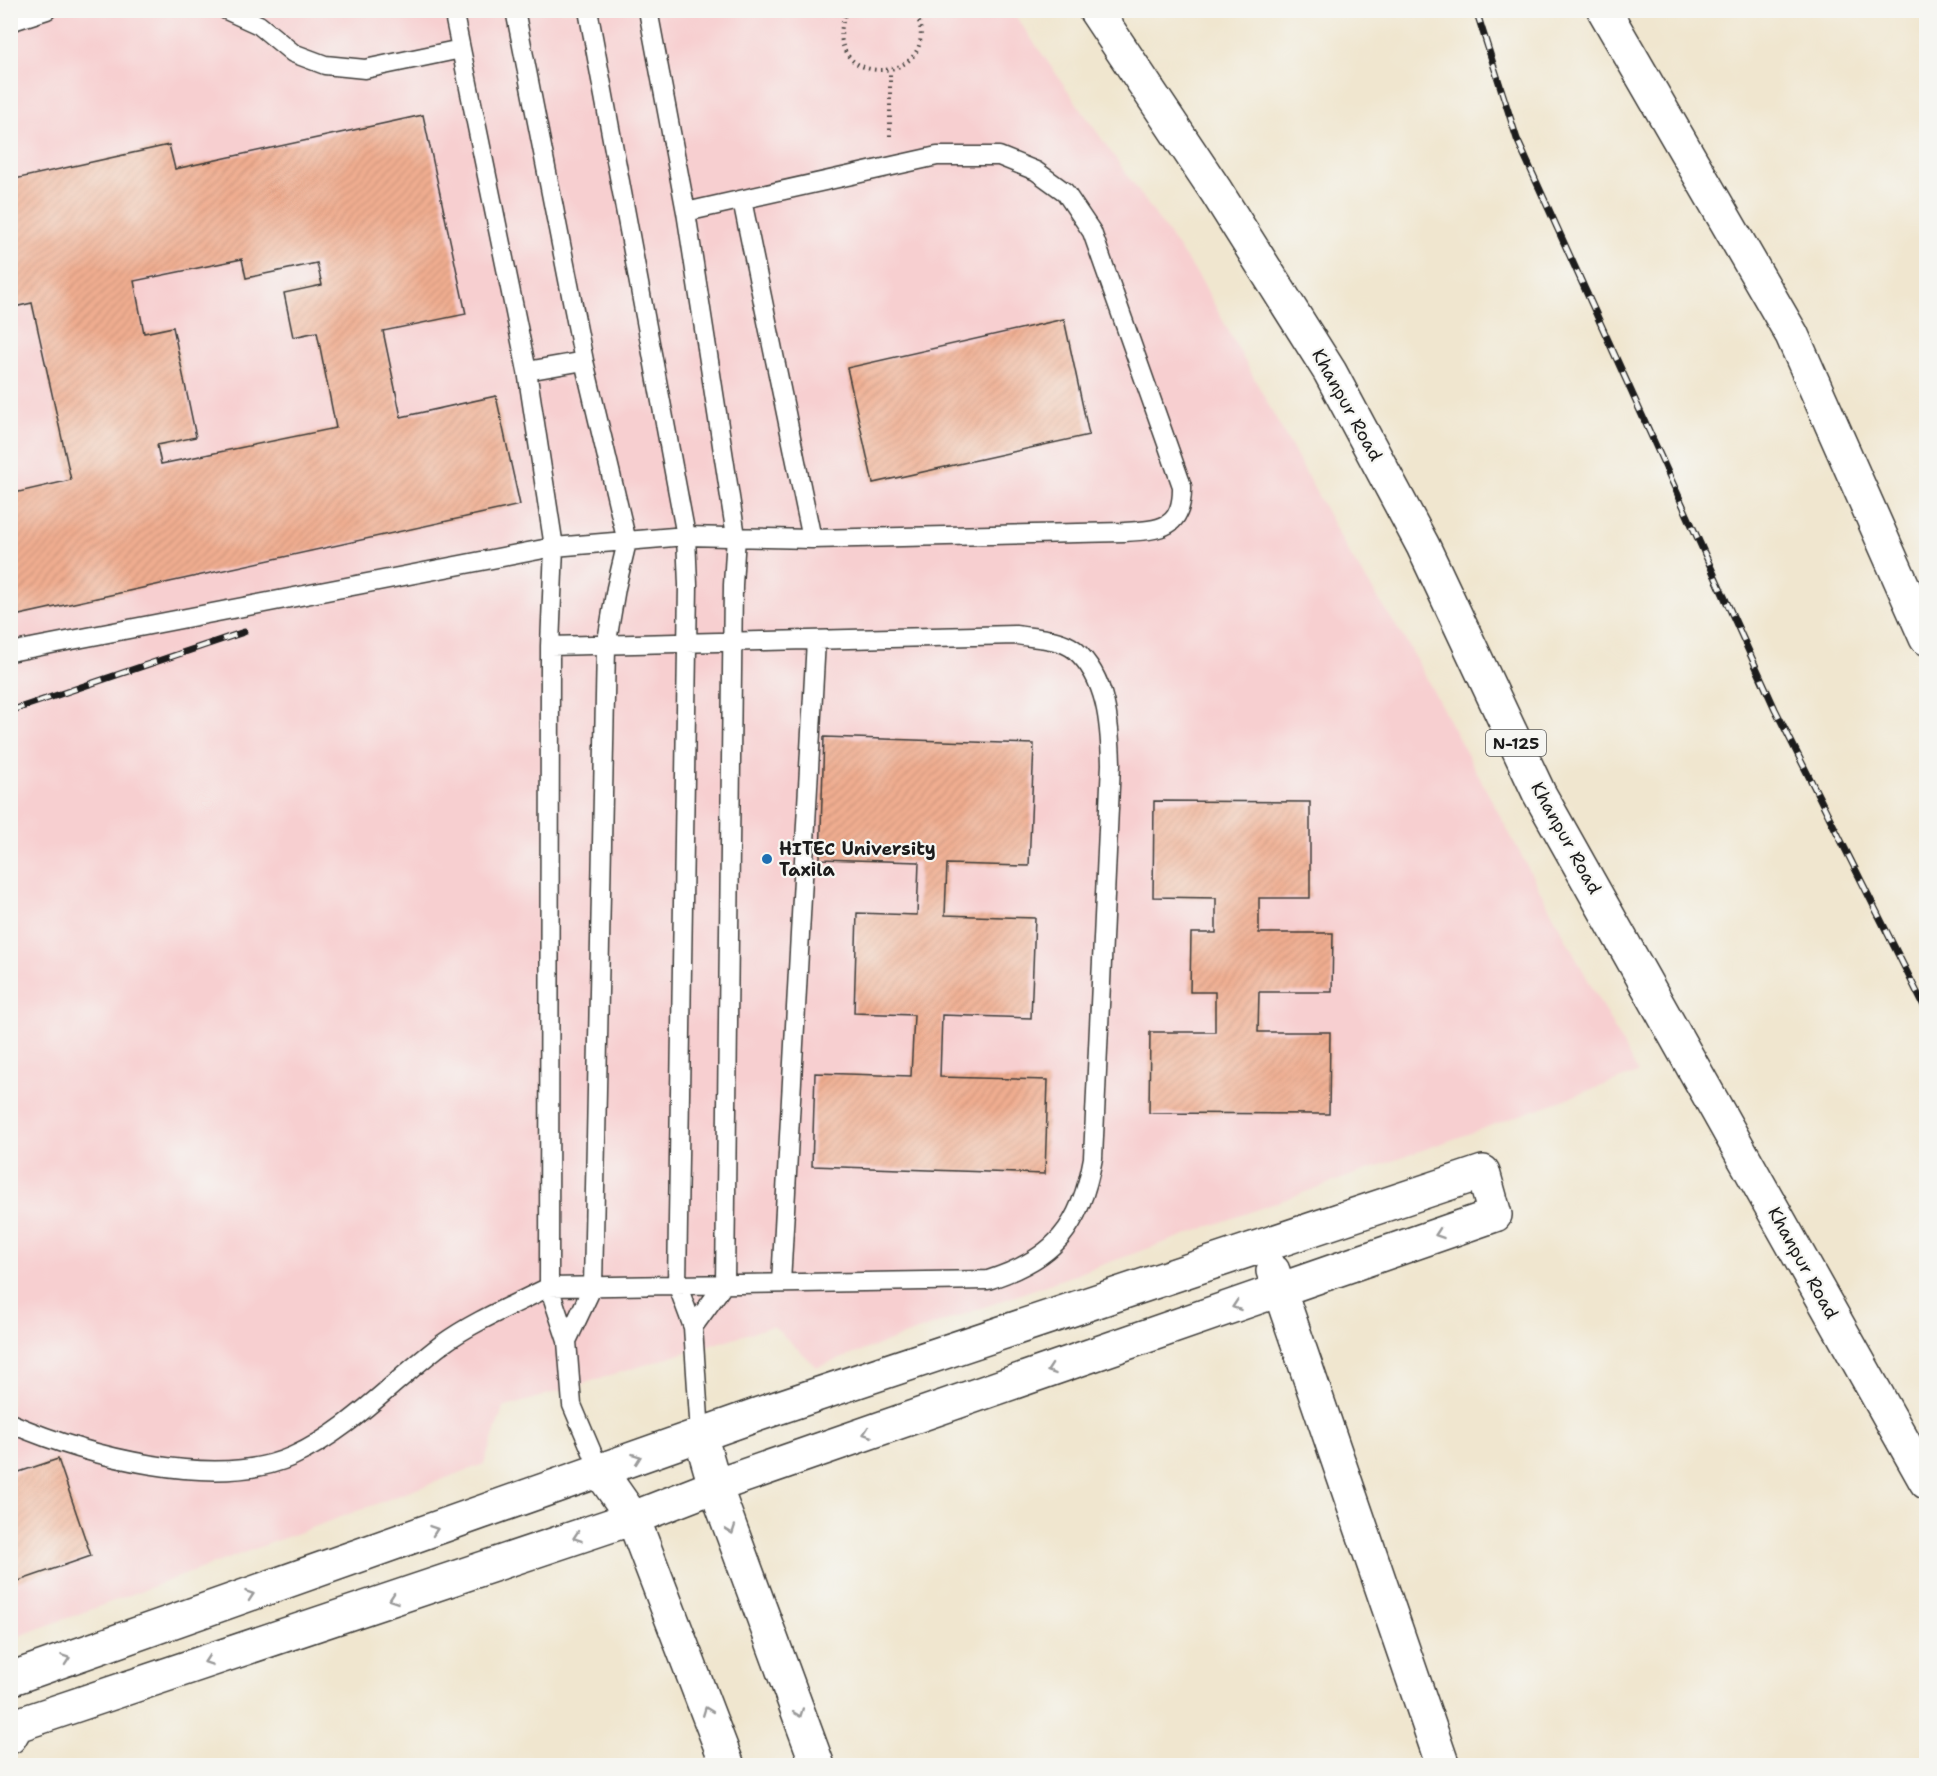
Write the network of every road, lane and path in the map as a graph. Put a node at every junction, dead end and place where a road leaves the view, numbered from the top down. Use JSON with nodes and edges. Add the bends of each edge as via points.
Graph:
{"nodes":[{"id":1,"x":47,"y":10,"type":"edge"},
{"id":2,"x":226,"y":10,"type":"edge"},
{"id":3,"x":453,"y":10,"type":"edge"},
{"id":4,"x":515,"y":10,"type":"edge"},
{"id":5,"x":588,"y":10,"type":"edge"},
{"id":6,"x":648,"y":10,"type":"edge"},
{"id":7,"x":847,"y":10,"type":"edge"},
{"id":8,"x":915,"y":10,"type":"edge"},
{"id":9,"x":1095,"y":10,"type":"edge"},
{"id":10,"x":1604,"y":10,"type":"edge"},
{"id":11,"x":10,"y":22,"type":"edge"},
{"id":12,"x":461,"y":50,"type":"junction"},
{"id":13,"x":890,"y":71,"type":"junction"},
{"id":14,"x":890,"y":166,"type":"junction"},
{"id":15,"x":742,"y":200,"type":"junction"},
{"id":16,"x":686,"y":212,"type":"junction"},
{"id":17,"x":584,"y":361,"type":"junction"},
{"id":18,"x":528,"y":371,"type":"junction"},
{"id":19,"x":686,"y":536,"type":"junction"},
{"id":20,"x":736,"y":537,"type":"junction"},
{"id":21,"x":812,"y":539,"type":"junction"},
{"id":22,"x":627,"y":542,"type":"junction"},
{"id":23,"x":554,"y":548,"type":"junction"},
{"id":24,"x":1926,"y":639,"type":"edge"},
{"id":25,"x":816,"y":640,"type":"junction"},
{"id":26,"x":732,"y":642,"type":"junction"},
{"id":27,"x":687,"y":644,"type":"junction"},
{"id":28,"x":550,"y":646,"type":"junction"},
{"id":29,"x":606,"y":647,"type":"junction"},
{"id":30,"x":10,"y":652,"type":"edge"},
{"id":31,"x":1265,"y":1245,"type":"junction"},
{"id":32,"x":725,"y":1283,"type":"junction"},
{"id":33,"x":781,"y":1283,"type":"junction"},
{"id":34,"x":676,"y":1284,"type":"junction"},
{"id":35,"x":593,"y":1286,"type":"junction"},
{"id":36,"x":549,"y":1287,"type":"junction"},
{"id":37,"x":1279,"y":1291,"type":"junction"},
{"id":38,"x":693,"y":1328,"type":"junction"},
{"id":39,"x":567,"y":1341,"type":"junction"},
{"id":40,"x":10,"y":1422,"type":"edge"},
{"id":41,"x":700,"y":1434,"type":"junction"},
{"id":42,"x":600,"y":1472,"type":"junction"},
{"id":43,"x":1926,"y":1482,"type":"edge"},
{"id":44,"x":715,"y":1486,"type":"junction"},
{"id":45,"x":633,"y":1518,"type":"junction"},
{"id":46,"x":10,"y":1679,"type":"edge"},
{"id":47,"x":10,"y":1737,"type":"edge"},
{"id":48,"x":728,"y":1766,"type":"edge"},
{"id":49,"x":818,"y":1766,"type":"edge"},
{"id":50,"x":1443,"y":1766,"type":"edge"}],
"edges":[{"from":1,"to":11,"type":"lane"},
{"from":2,"to":12,"type":"lane","via":[[259,26],[293,53],[325,65],[365,69]]},
{"from":3,"to":12,"type":"lane"},
{"from":4,"to":17,"type":"lane"},
{"from":5,"to":19,"type":"lane"},
{"from":6,"to":16,"type":"lane"},
{"from":7,"to":13,"type":"path","via":[[841,25],[848,56],[874,71]]},
{"from":8,"to":13,"type":"path","via":[[921,38],[904,64]]},
{"from":9,"to":43,"type":"main road","name":"Khanpur Road","number":"N-125","via":[[1330,372],[1423,546],[1539,793]]},
{"from":10,"to":24,"type":"main road","via":[[1792,335]]},
{"from":12,"to":18,"type":"lane"},
{"from":13,"to":14,"type":"path"},
{"from":14,"to":15,"type":"lane"},
{"from":14,"to":21,"type":"lane","via":[[937,156],[999,156],[1036,171],[1065,192],[1092,232],[1175,462],[1182,486],[1182,505],[1173,522],[1152,530]]},
{"from":15,"to":16,"type":"lane"},
{"from":15,"to":21,"type":"lane"},
{"from":16,"to":20,"type":"lane"},
{"from":17,"to":18,"type":"lane"},
{"from":17,"to":22,"type":"lane"},
{"from":18,"to":23,"type":"lane"},
{"from":19,"to":20,"type":"lane"},
{"from":19,"to":22,"type":"lane"},
{"from":19,"to":27,"type":"lane"},
{"from":20,"to":21,"type":"lane"},
{"from":20,"to":26,"type":"lane"},
{"from":22,"to":23,"type":"lane"},
{"from":22,"to":29,"type":"lane"},
{"from":23,"to":28,"type":"lane"},
{"from":23,"to":30,"type":"lane"},
{"from":25,"to":26,"type":"lane"},
{"from":25,"to":33,"type":"lane"},
{"from":25,"to":33,"type":"lane","via":[[1016,636],[1049,639],[1074,649],[1090,668],[1110,725],[1111,764],[1093,1158],[1088,1191],[1069,1228],[1044,1255],[1017,1271],[988,1280]]},
{"from":26,"to":27,"type":"lane"},
{"from":26,"to":32,"type":"lane"},
{"from":27,"to":29,"type":"lane"},
{"from":27,"to":34,"type":"lane"},
{"from":28,"to":29,"type":"lane"},
{"from":28,"to":36,"type":"lane"},
{"from":29,"to":35,"type":"lane"},
{"from":31,"to":37,"type":"main road"},
{"from":31,"to":37,"type":"main road","one_way":true,"via":[[1483,1172],[1495,1215]]},
{"from":31,"to":41,"type":"main road"},
{"from":32,"to":33,"type":"lane"},
{"from":32,"to":34,"type":"lane"},
{"from":32,"to":38,"type":"lane"},
{"from":34,"to":35,"type":"lane"},
{"from":34,"to":38,"type":"lane"},
{"from":35,"to":36,"type":"lane"},
{"from":35,"to":39,"type":"lane"},
{"from":36,"to":39,"type":"lane"},
{"from":36,"to":40,"type":"lane","via":[[442,1344],[325,1438],[291,1457],[258,1467],[212,1471],[130,1462],[44,1438]]},
{"from":37,"to":44,"type":"main road","one_way":true},
{"from":37,"to":50,"type":"main road"},
{"from":38,"to":41,"type":"lane"},
{"from":39,"to":42,"type":"lane","via":[[572,1405]]},
{"from":42,"to":41,"type":"main road","one_way":true},
{"from":41,"to":44,"type":"main road"},
{"from":42,"to":45,"type":"main road"},
{"from":46,"to":42,"type":"main road","one_way":true},
{"from":44,"to":45,"type":"main road"},
{"from":44,"to":49,"type":"main road","one_way":true},
{"from":45,"to":47,"type":"main road","one_way":true,"via":[[17,1725]]},
{"from":48,"to":45,"type":"main road","one_way":true}]}
